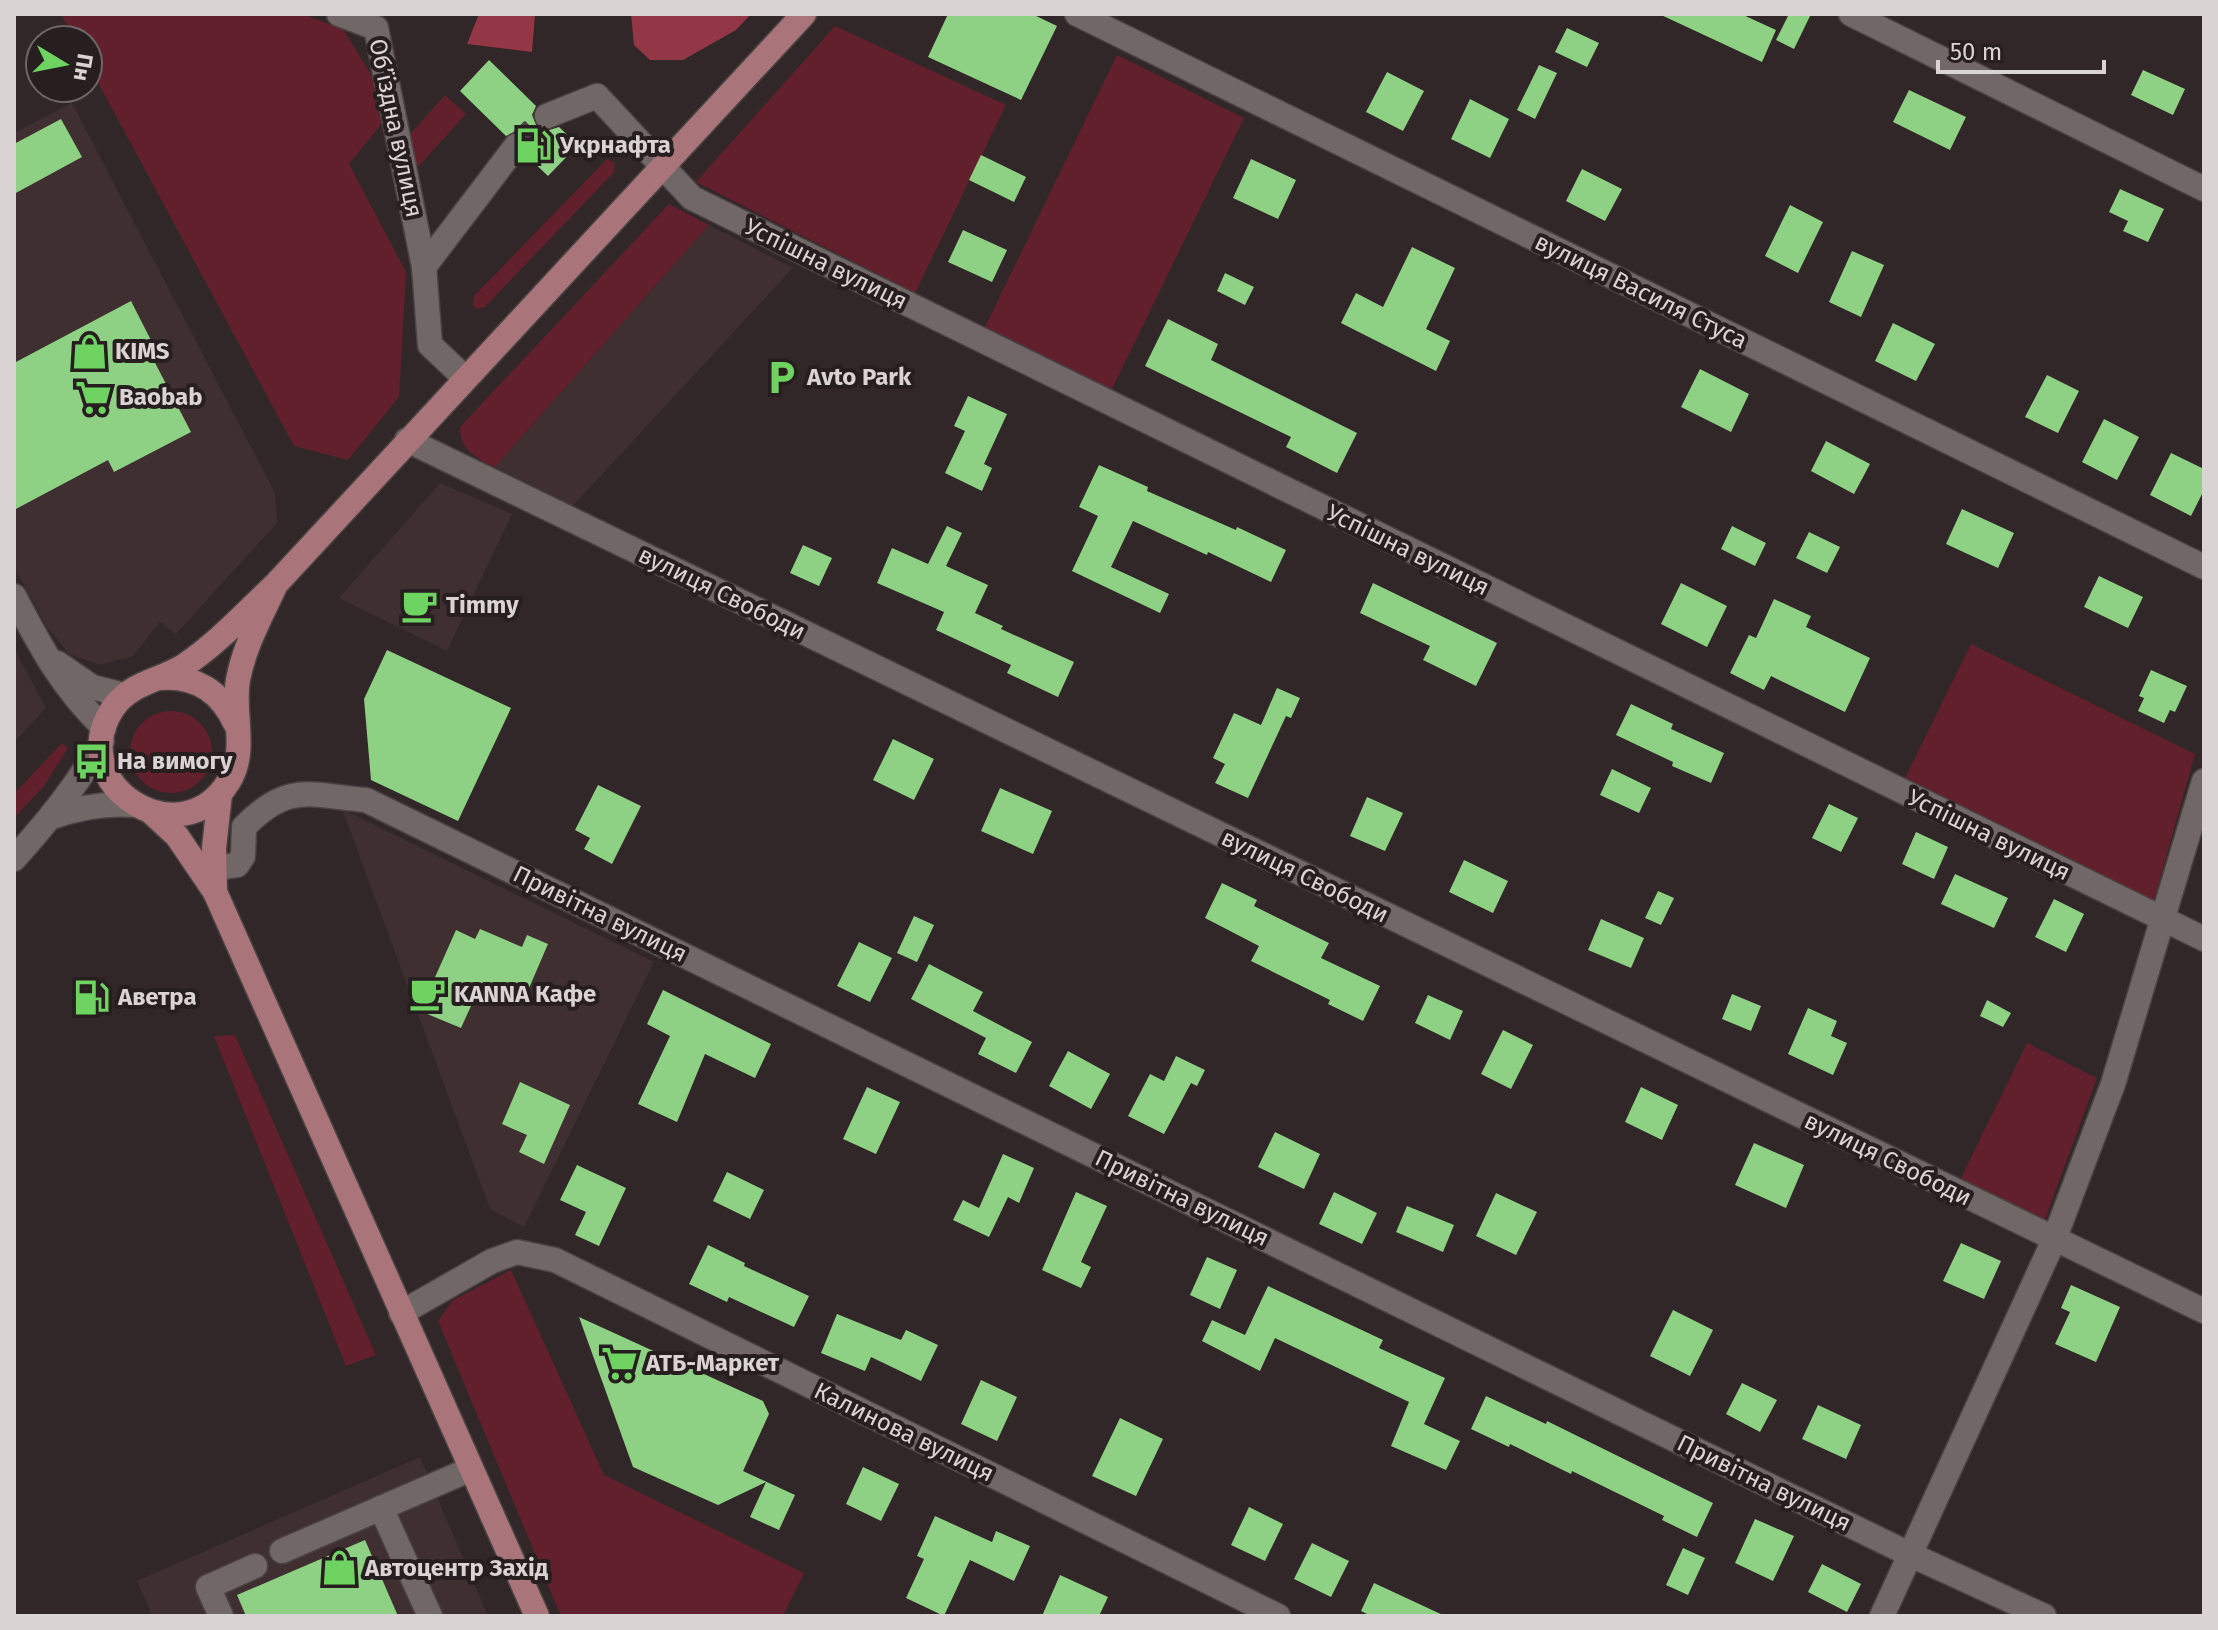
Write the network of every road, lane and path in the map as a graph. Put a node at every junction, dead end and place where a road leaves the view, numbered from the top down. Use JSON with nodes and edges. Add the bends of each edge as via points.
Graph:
{"nodes":[{"id":1,"x":339,"y":14,"type":"edge"},
{"id":2,"x":804,"y":14,"type":"edge"},
{"id":3,"x":1077,"y":14,"type":"edge"},
{"id":4,"x":1851,"y":14,"type":"edge"},
{"id":5,"x":547,"y":116,"type":"tunnel mouth"},
{"id":6,"x":516,"y":146,"type":"tunnel mouth"},
{"id":7,"x":663,"y":165,"type":"junction"},
{"id":8,"x":2204,"y":189,"type":"edge"},
{"id":9,"x":424,"y":267,"type":"junction"},
{"id":10,"x":465,"y":378,"type":"junction"},
{"id":11,"x":407,"y":440,"type":"junction"},
{"id":12,"x":2204,"y":567,"type":"edge"},
{"id":13,"x":276,"y":584,"type":"junction"},
{"id":14,"x":14,"y":596,"type":"edge"},
{"id":15,"x":41,"y":648,"type":"junction"},
{"id":16,"x":158,"y":678,"type":"junction"},
{"id":17,"x":124,"y":695,"type":"junction"},
{"id":18,"x":236,"y":726,"type":"junction"},
{"id":19,"x":103,"y":734,"type":"junction"},
{"id":20,"x":2204,"y":781,"type":"edge"},
{"id":21,"x":220,"y":794,"type":"junction"},
{"id":22,"x":143,"y":809,"type":"junction"},
{"id":23,"x":52,"y":817,"type":"junction"},
{"id":24,"x":14,"y":859,"type":"edge"},
{"id":25,"x":215,"y":880,"type":"junction"},
{"id":26,"x":2163,"y":921,"type":"junction"},
{"id":27,"x":2204,"y":939,"type":"edge"},
{"id":28,"x":2054,"y":1240,"type":"junction"},
{"id":29,"x":2204,"y":1311,"type":"edge"},
{"id":30,"x":401,"y":1313,"type":"junction"},
{"id":31,"x":471,"y":1469,"type":"junction"},
{"id":32,"x":381,"y":1508,"type":"junction"},
{"id":33,"x":282,"y":1551,"type":"dead end"},
{"id":34,"x":1909,"y":1554,"type":"junction"},
{"id":35,"x":255,"y":1566,"type":"dead end"},
{"id":36,"x":221,"y":1616,"type":"edge"},
{"id":37,"x":430,"y":1616,"type":"edge"},
{"id":38,"x":537,"y":1616,"type":"edge"},
{"id":39,"x":1278,"y":1616,"type":"edge"},
{"id":40,"x":1882,"y":1616,"type":"edge"},
{"id":41,"x":2044,"y":1616,"type":"edge"}],
"edges":[{"from":1,"to":9,"type":"street","name":"Обʼїздна вулиця","via":[[376,28]]},
{"from":2,"to":7,"type":"main road"},
{"from":3,"to":12,"type":"street","name":"вулиця Василя Стуса"},
{"from":4,"to":8,"type":"street"},
{"from":5,"to":7,"type":"street","name":"Успішна вулиця","via":[[597,96]]},
{"from":6,"to":9,"type":"street"},
{"from":7,"to":10,"type":"main road"},
{"from":7,"to":26,"type":"street","name":"Успішна вулиця","via":[[692,198]]},
{"from":9,"to":10,"type":"street","via":[[430,345]]},
{"from":10,"to":11,"type":"main road"},
{"from":11,"to":13,"type":"main road"},
{"from":11,"to":28,"type":"street","name":"вулиця Свободи"},
{"from":13,"to":16,"type":"main road","via":[[205,649]]},
{"from":13,"to":18,"type":"main road","via":[[238,677]]},
{"from":14,"to":15,"type":"street"},
{"from":15,"to":17,"type":"street","via":[[63,670],[92,687]]},
{"from":15,"to":19,"type":"street"},
{"from":16,"to":17,"type":"main road"},
{"from":16,"to":18,"type":"main road","via":[[201,684],[228,709]]},
{"from":17,"to":19,"type":"main road"},
{"from":18,"to":21,"type":"main road","via":[[237,762]]},
{"from":19,"to":22,"type":"main road","via":[[110,778],[120,793]]},
{"from":19,"to":23,"type":"street"},
{"from":20,"to":26,"type":"street"},
{"from":21,"to":22,"type":"main road","via":[[188,813]]},
{"from":21,"to":25,"type":"main road"},
{"from":22,"to":23,"type":"street","via":[[114,804],[80,807]]},
{"from":22,"to":25,"type":"main road","via":[[177,836]]},
{"from":23,"to":24,"type":"street"},
{"from":25,"to":30,"type":"main road"},
{"from":25,"to":34,"type":"street","name":"Привітна вулиця","via":[[237,865],[243,856],[244,827],[264,807],[289,795],[366,800]]},
{"from":26,"to":27,"type":"street","name":"Успішна вулиця"},
{"from":26,"to":28,"type":"street","via":[[2113,1084]]},
{"from":28,"to":29,"type":"street","name":"вулиця Свободи"},
{"from":28,"to":34,"type":"street"},
{"from":30,"to":31,"type":"main road"},
{"from":30,"to":39,"type":"street","name":"Калинова вулиця","via":[[517,1252],[555,1260]]},
{"from":31,"to":32,"type":"street"},
{"from":31,"to":38,"type":"main road"},
{"from":32,"to":33,"type":"street"},
{"from":32,"to":37,"type":"street"},
{"from":34,"to":40,"type":"street"},
{"from":34,"to":41,"type":"street","name":"Привітна вулиця"},
{"from":35,"to":36,"type":"street","via":[[208,1587]]}]}
